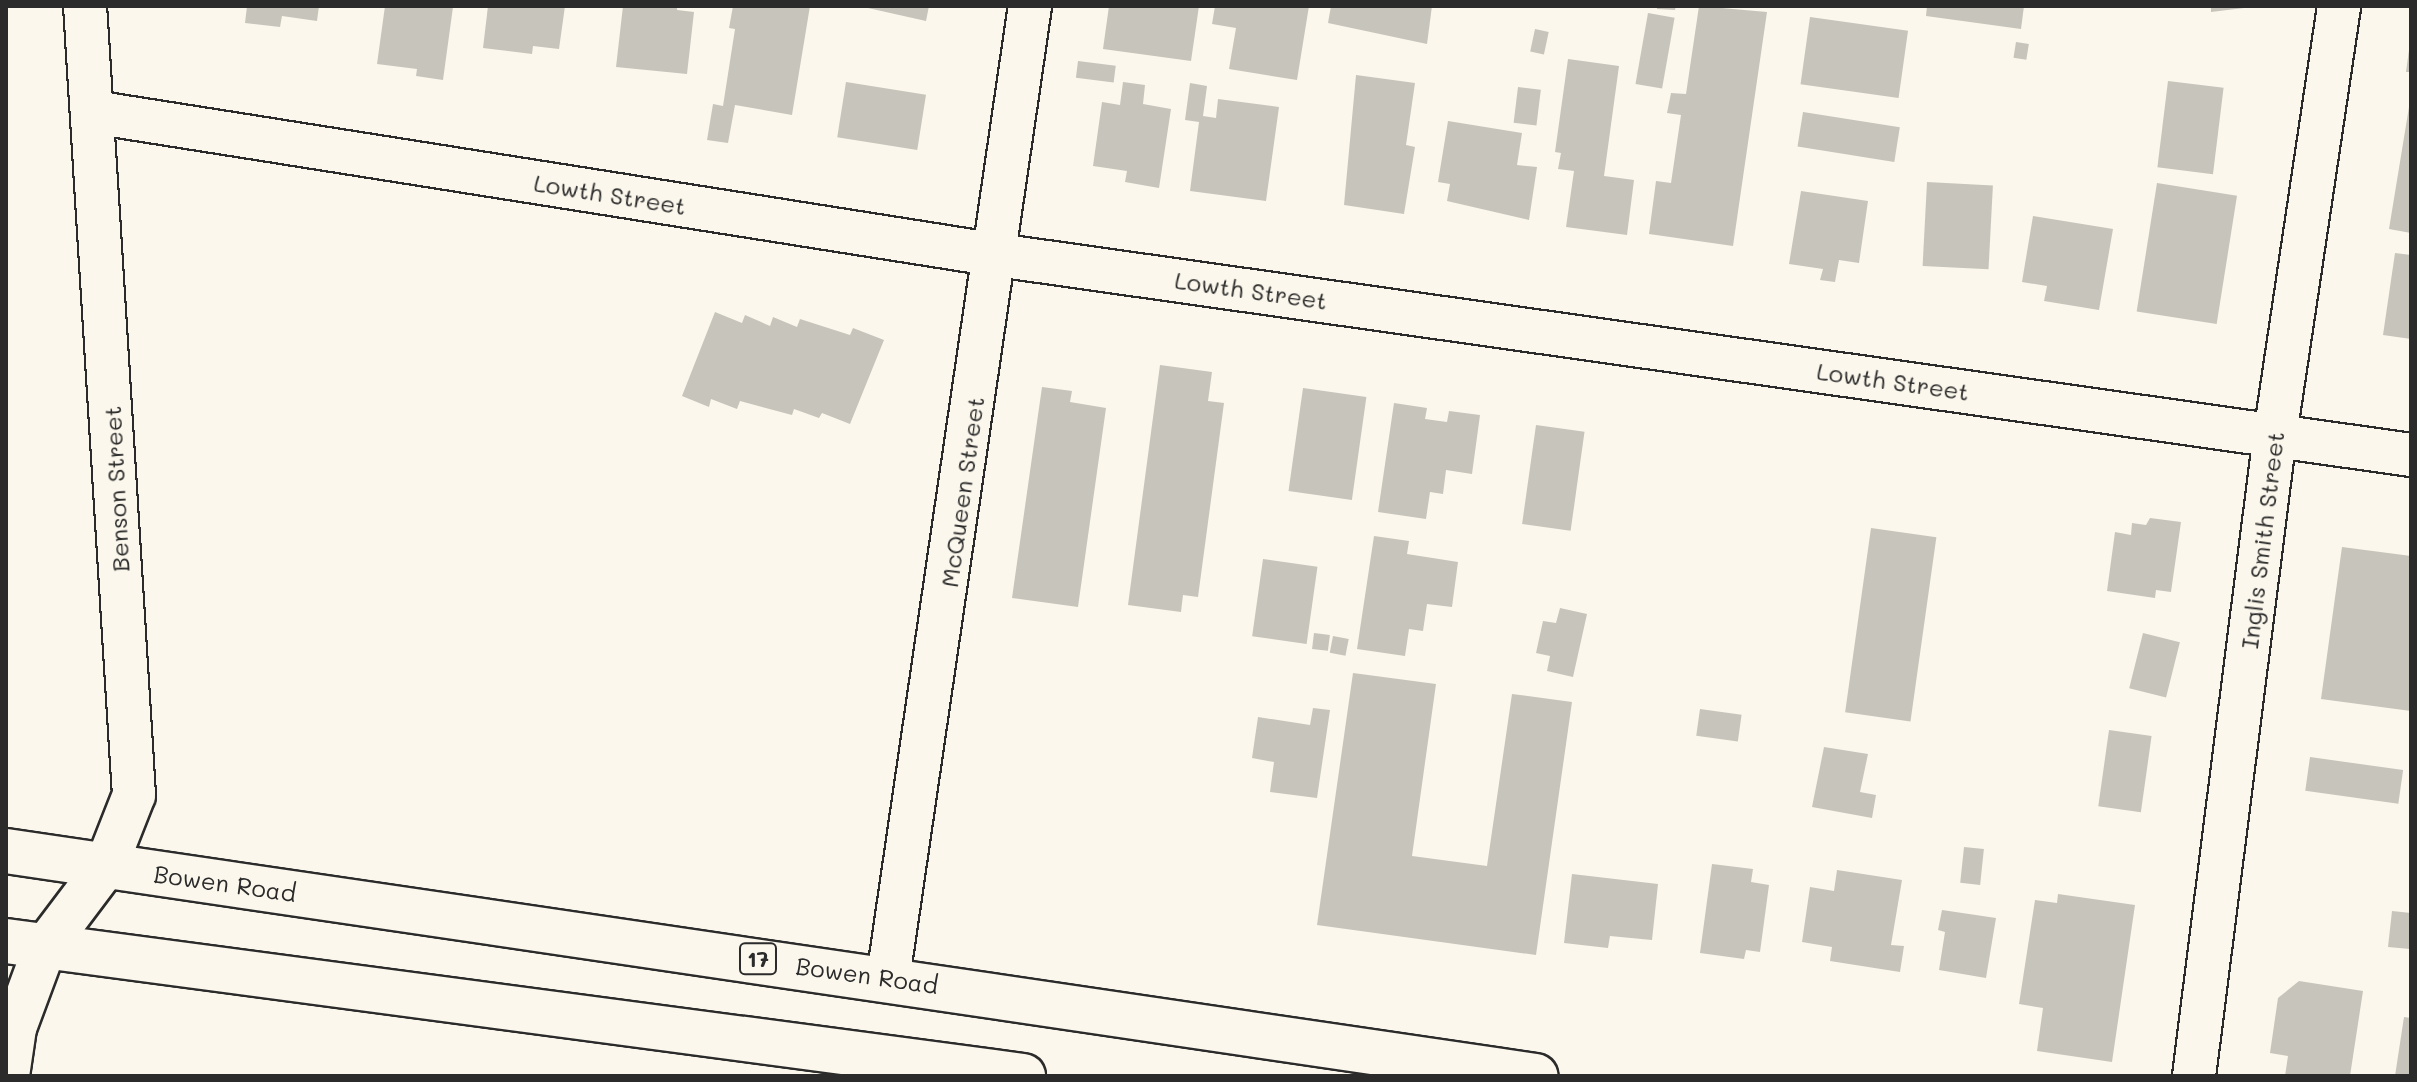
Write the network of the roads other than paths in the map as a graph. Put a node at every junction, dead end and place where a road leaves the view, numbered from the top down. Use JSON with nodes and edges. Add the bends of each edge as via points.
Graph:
{"nodes":[{"id":1,"x":85,"y":6,"type":"edge"},
{"id":2,"x":1030,"y":6,"type":"edge"},
{"id":3,"x":2339,"y":6,"type":"edge"},
{"id":4,"x":93,"y":112,"type":"junction"},
{"id":5,"x":997,"y":255,"type":"junction"},
{"id":6,"x":2275,"y":435,"type":"junction"},
{"id":7,"x":2411,"y":455,"type":"edge"},
{"id":8,"x":6,"y":851,"type":"edge"},
{"id":9,"x":106,"y":866,"type":"junction"},
{"id":10,"x":26,"y":944,"type":"edge"},
{"id":11,"x":888,"y":978,"type":"junction"},
{"id":12,"x":8,"y":1076,"type":"edge"},
{"id":13,"x":1023,"y":1076,"type":"edge"},
{"id":14,"x":1536,"y":1076,"type":"edge"},
{"id":15,"x":2194,"y":1076,"type":"edge"}],
"edges":[{"from":1,"to":4,"type":"street","name":"Benson Street"},
{"from":2,"to":5,"type":"street","name":"McQueen Street"},
{"from":3,"to":6,"type":"street","name":"Inglis Smith Street"},
{"from":4,"to":5,"type":"street","name":"Lowth Street"},
{"from":4,"to":9,"type":"street","name":"Benson Street","via":[[134,795]]},
{"from":5,"to":6,"type":"street","name":"Lowth Street"},
{"from":5,"to":11,"type":"street","name":"McQueen Street"},
{"from":6,"to":7,"type":"street","name":"Lowth Street"},
{"from":6,"to":15,"type":"street","name":"Inglis Smith Street"},
{"from":8,"to":9,"type":"main road","name":"Bowen Road","number":"17"},
{"from":9,"to":10,"type":"street","name":"Benson Street"},
{"from":9,"to":11,"type":"main road","name":"Bowen Road","number":"17"},
{"from":10,"to":12,"type":"street","name":"Benson Street"},
{"from":10,"to":13,"type":"main road"},
{"from":11,"to":14,"type":"main road","name":"Bowen Road","number":"17"}]}
